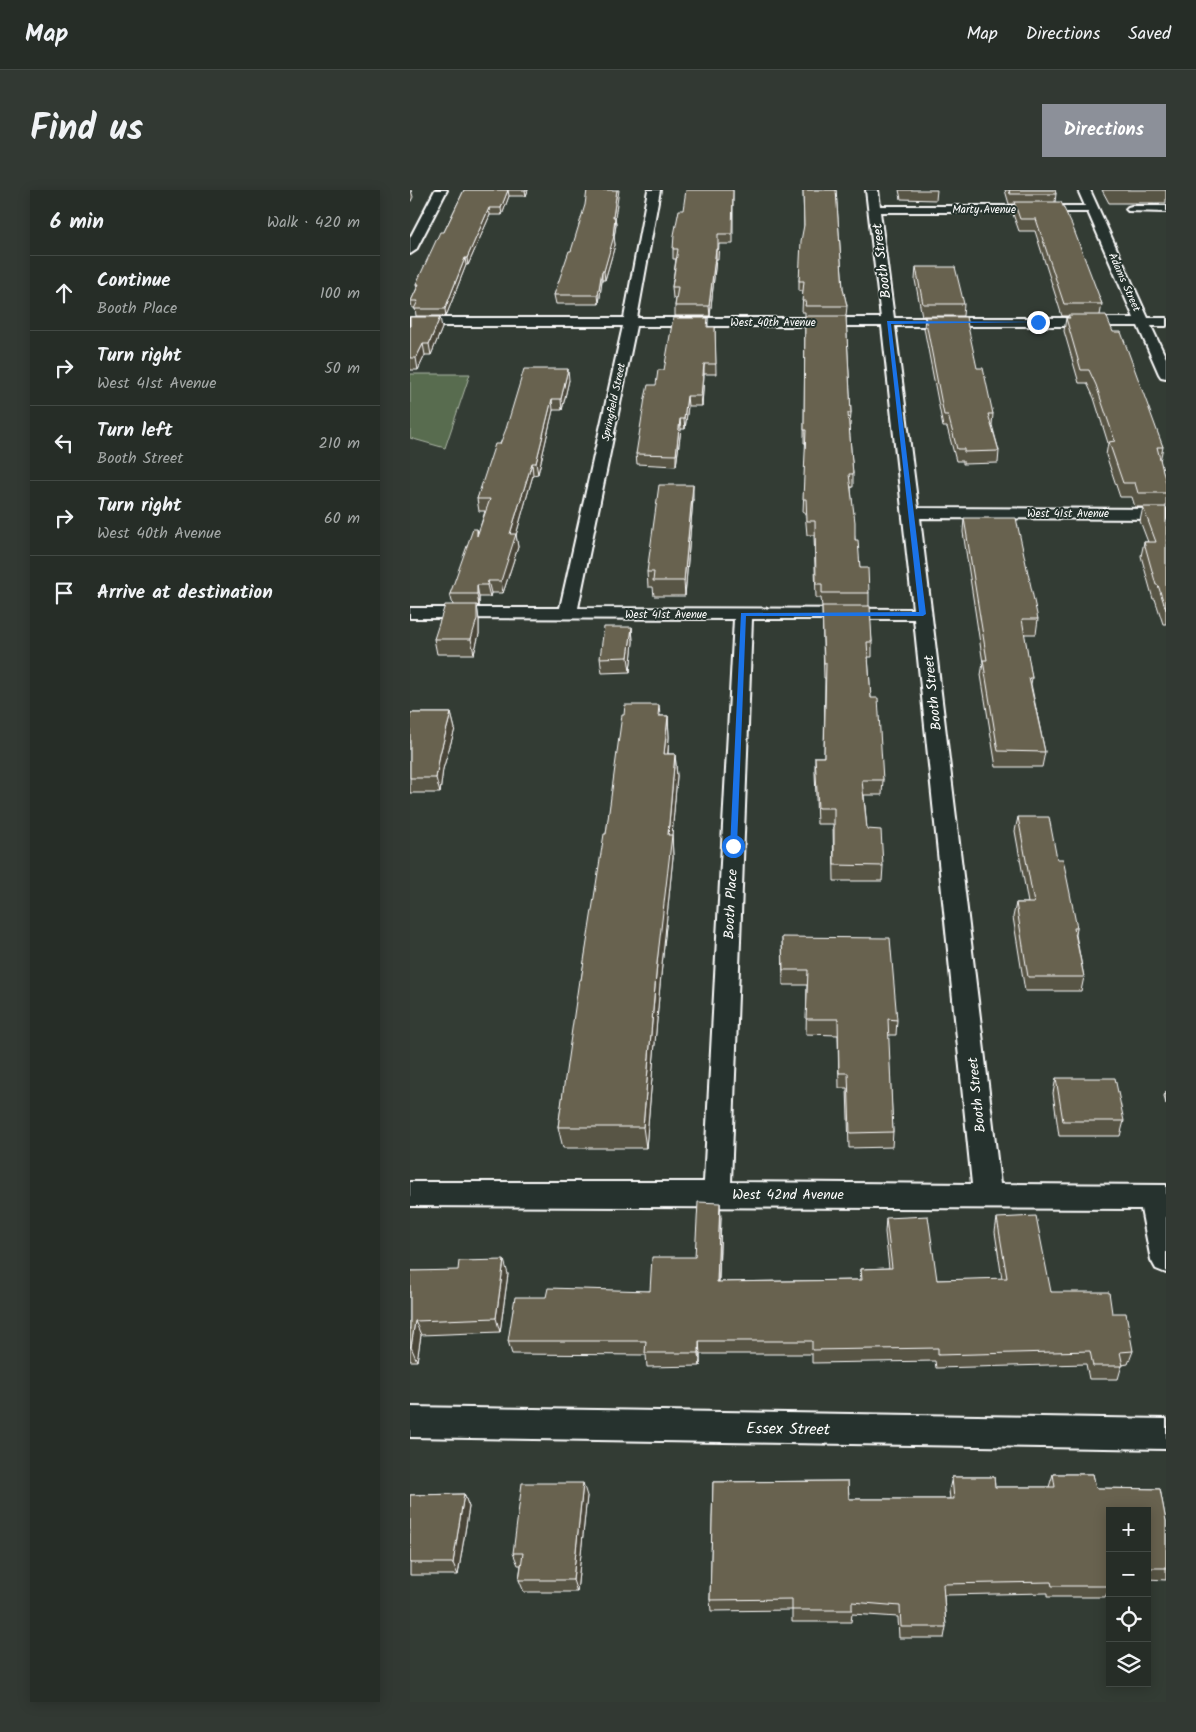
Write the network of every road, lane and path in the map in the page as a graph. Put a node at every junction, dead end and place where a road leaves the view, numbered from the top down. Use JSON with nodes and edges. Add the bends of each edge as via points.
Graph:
{"nodes":[{"id":1,"x":440,"y":190,"type":"edge"},
{"id":2,"x":654,"y":190,"type":"edge"},
{"id":3,"x":1084,"y":190,"type":"edge"},
{"id":4,"x":873,"y":200,"type":"edge"},
{"id":5,"x":1093,"y":209,"type":"junction"},
{"id":6,"x":1132,"y":209,"type":"dead end"},
{"id":7,"x":1166,"y":209,"type":"edge"},
{"id":8,"x":410,"y":250,"type":"edge"},
{"id":9,"x":410,"y":322,"type":"edge"},
{"id":10,"x":630,"y":322,"type":"junction"},
{"id":11,"x":888,"y":322,"type":"junction"},
{"id":12,"x":1143,"y":322,"type":"junction"},
{"id":13,"x":1166,"y":322,"type":"edge"},
{"id":14,"x":1166,"y":374,"type":"edge"},
{"id":15,"x":910,"y":513,"type":"junction"},
{"id":16,"x":1166,"y":514,"type":"edge"},
{"id":17,"x":410,"y":613,"type":"edge"},
{"id":18,"x":568,"y":613,"type":"junction"},
{"id":19,"x":743,"y":614,"type":"junction"},
{"id":20,"x":923,"y":614,"type":"junction"},
{"id":21,"x":410,"y":1194,"type":"edge"},
{"id":22,"x":717,"y":1194,"type":"junction"},
{"id":23,"x":988,"y":1196,"type":"junction"},
{"id":24,"x":1159,"y":1197,"type":"edge"},
{"id":25,"x":1166,"y":1260,"type":"edge"},
{"id":26,"x":410,"y":1422,"type":"edge"},
{"id":27,"x":1166,"y":1434,"type":"edge"}],
"edges":[{"from":1,"to":8,"type":"street"},
{"from":2,"to":10,"type":"street","name":"Springfield Street"},
{"from":3,"to":5,"type":"street","name":"Adams Street"},
{"from":4,"to":5,"type":"street","name":"Marty Avenue"},
{"from":4,"to":11,"type":"street","name":"Booth Street"},
{"from":5,"to":12,"type":"street","name":"Adams Street"},
{"from":6,"to":7,"type":"street"},
{"from":9,"to":10,"type":"street","name":"West 40th Avenue"},
{"from":10,"to":11,"type":"street","name":"West 40th Avenue"},
{"from":10,"to":18,"type":"street","name":"Springfield Street"},
{"from":11,"to":12,"type":"street","name":"West 40th Avenue"},
{"from":11,"to":15,"type":"street","name":"Booth Street"},
{"from":12,"to":13,"type":"street","name":"West 40th Avenue"},
{"from":12,"to":14,"type":"street","name":"Adams Street"},
{"from":15,"to":16,"type":"street","name":"West 41st Avenue"},
{"from":15,"to":20,"type":"street","name":"Booth Street"},
{"from":17,"to":18,"type":"street","name":"West 41st Avenue"},
{"from":18,"to":19,"type":"street","name":"West 41st Avenue"},
{"from":19,"to":20,"type":"street","name":"West 41st Avenue"},
{"from":19,"to":22,"type":"street","name":"Booth Place"},
{"from":20,"to":23,"type":"street","name":"Booth Street"},
{"from":21,"to":22,"type":"street","name":"West 42nd Avenue"},
{"from":22,"to":23,"type":"street","name":"West 42nd Avenue"},
{"from":23,"to":24,"type":"street","name":"West 42nd Avenue"},
{"from":24,"to":25,"type":"street"},
{"from":26,"to":27,"type":"street","name":"Essex Street"}]}
